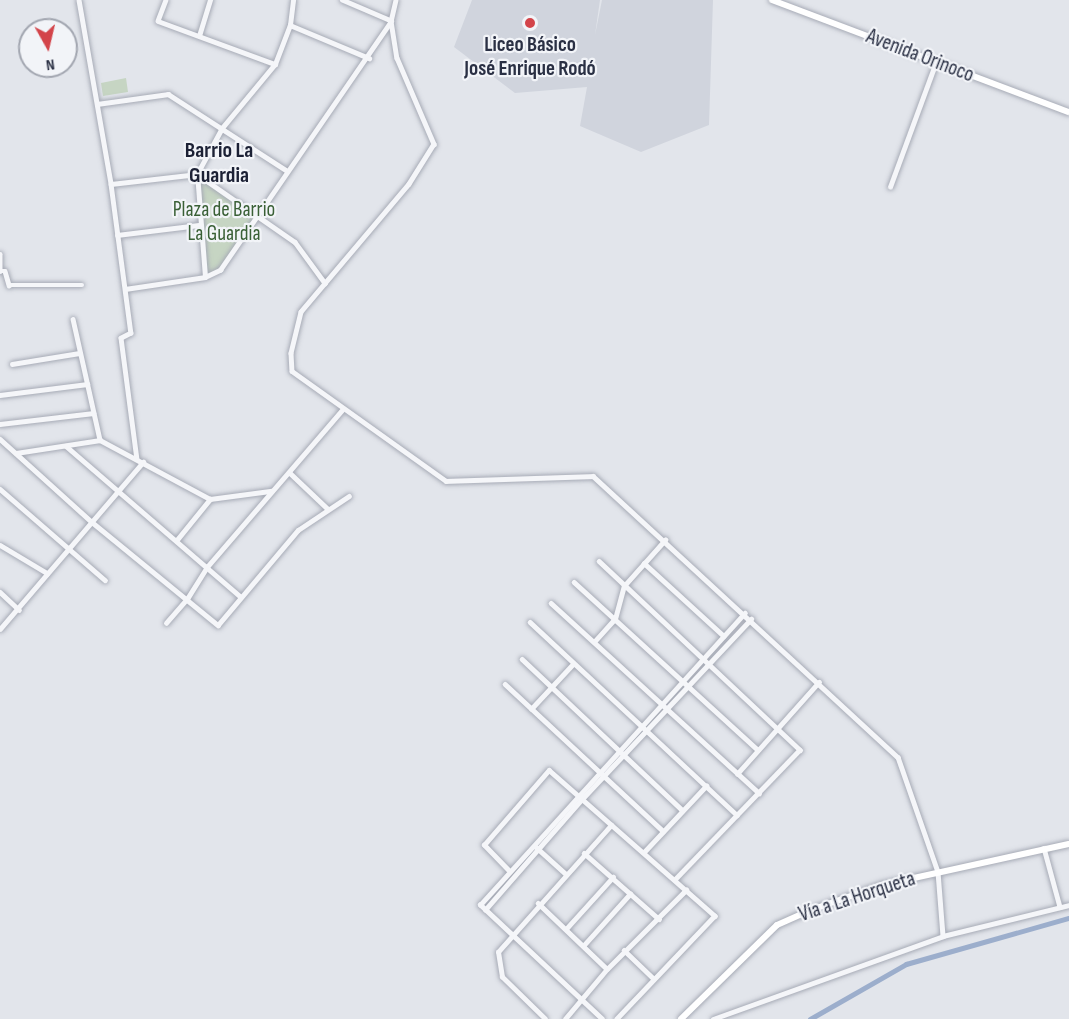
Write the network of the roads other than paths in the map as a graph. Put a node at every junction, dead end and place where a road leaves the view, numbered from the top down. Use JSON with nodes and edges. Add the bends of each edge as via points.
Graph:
{"nodes":[{"id":1,"x":79,"y":0,"type":"edge"},
{"id":2,"x":166,"y":0,"type":"edge"},
{"id":3,"x":210,"y":0,"type":"edge"},
{"id":4,"x":292,"y":0,"type":"edge"},
{"id":5,"x":342,"y":0,"type":"edge"},
{"id":6,"x":396,"y":0,"type":"edge"},
{"id":7,"x":772,"y":0,"type":"edge"},
{"id":8,"x":391,"y":21,"type":"junction"},
{"id":9,"x":290,"y":26,"type":"junction"},
{"id":10,"x":199,"y":36,"type":"junction"},
{"id":11,"x":369,"y":58,"type":"junction"},
{"id":12,"x":936,"y":62,"type":"junction"},
{"id":13,"x":275,"y":64,"type":"junction"},
{"id":14,"x":97,"y":104,"type":"junction"},
{"id":15,"x":1069,"y":112,"type":"edge"},
{"id":16,"x":222,"y":128,"type":"junction"},
{"id":17,"x":286,"y":170,"type":"junction"},
{"id":18,"x":197,"y":174,"type":"junction"},
{"id":19,"x":111,"y":184,"type":"junction"},
{"id":20,"x":890,"y":187,"type":"dead end"},
{"id":21,"x":258,"y":216,"type":"junction"},
{"id":22,"x":200,"y":225,"type":"junction"},
{"id":23,"x":117,"y":235,"type":"junction"},
{"id":24,"x":0,"y":254,"type":"edge"},
{"id":25,"x":0,"y":271,"type":"edge"},
{"id":26,"x":205,"y":277,"type":"junction"},
{"id":27,"x":325,"y":283,"type":"junction"},
{"id":28,"x":82,"y":285,"type":"dead end"},
{"id":29,"x":125,"y":289,"type":"junction"},
{"id":30,"x":74,"y":319,"type":"dead end"},
{"id":31,"x":79,"y":352,"type":"junction"},
{"id":32,"x":12,"y":364,"type":"dead end"},
{"id":33,"x":87,"y":384,"type":"junction"},
{"id":34,"x":0,"y":395,"type":"edge"},
{"id":35,"x":342,"y":410,"type":"junction"},
{"id":36,"x":93,"y":413,"type":"junction"},
{"id":37,"x":0,"y":424,"type":"edge"},
{"id":38,"x":0,"y":439,"type":"edge"},
{"id":39,"x":100,"y":440,"type":"junction"},
{"id":40,"x":66,"y":446,"type":"junction"},
{"id":41,"x":16,"y":453,"type":"junction"},
{"id":42,"x":140,"y":460,"type":"junction"},
{"id":43,"x":290,"y":473,"type":"junction"},
{"id":44,"x":0,"y":489,"type":"edge"},
{"id":45,"x":271,"y":491,"type":"junction"},
{"id":46,"x":117,"y":493,"type":"junction"},
{"id":47,"x":349,"y":496,"type":"dead end"},
{"id":48,"x":210,"y":499,"type":"junction"},
{"id":49,"x":327,"y":508,"type":"junction"},
{"id":50,"x":92,"y":522,"type":"junction"},
{"id":51,"x":665,"y":540,"type":"junction"},
{"id":52,"x":176,"y":541,"type":"junction"},
{"id":53,"x":0,"y":544,"type":"edge"},
{"id":54,"x":68,"y":549,"type":"junction"},
{"id":55,"x":599,"y":561,"type":"dead end"},
{"id":56,"x":644,"y":563,"type":"junction"},
{"id":57,"x":207,"y":567,"type":"junction"},
{"id":58,"x":47,"y":573,"type":"junction"},
{"id":59,"x":105,"y":580,"type":"dead end"},
{"id":60,"x":574,"y":582,"type":"dead end"},
{"id":61,"x":624,"y":586,"type":"junction"},
{"id":62,"x":0,"y":592,"type":"edge"},
{"id":63,"x":241,"y":597,"type":"junction"},
{"id":64,"x":188,"y":599,"type":"junction"},
{"id":65,"x":551,"y":603,"type":"dead end"},
{"id":66,"x":19,"y":610,"type":"junction"},
{"id":67,"x":745,"y":614,"type":"junction"},
{"id":68,"x":615,"y":619,"type":"junction"},
{"id":69,"x":751,"y":619,"type":"junction"},
{"id":70,"x":530,"y":622,"type":"dead end"},
{"id":71,"x":166,"y":623,"type":"dead end"},
{"id":72,"x":0,"y":629,"type":"edge"},
{"id":73,"x":724,"y":636,"type":"junction"},
{"id":74,"x":594,"y":642,"type":"junction"},
{"id":75,"x":522,"y":659,"type":"dead end"},
{"id":76,"x":703,"y":659,"type":"junction"},
{"id":77,"x":573,"y":664,"type":"junction"},
{"id":78,"x":709,"y":664,"type":"junction"},
{"id":79,"x":682,"y":682,"type":"junction"},
{"id":80,"x":819,"y":682,"type":"junction"},
{"id":81,"x":504,"y":684,"type":"dead end"},
{"id":82,"x":551,"y":686,"type":"junction"},
{"id":83,"x":688,"y":686,"type":"junction"},
{"id":84,"x":661,"y":704,"type":"junction"},
{"id":85,"x":531,"y":709,"type":"junction"},
{"id":86,"x":666,"y":710,"type":"junction"},
{"id":87,"x":640,"y":727,"type":"junction"},
{"id":88,"x":778,"y":729,"type":"junction"},
{"id":89,"x":646,"y":732,"type":"junction"},
{"id":90,"x":619,"y":750,"type":"junction"},
{"id":91,"x":758,"y":750,"type":"junction"},
{"id":92,"x":624,"y":755,"type":"junction"},
{"id":93,"x":598,"y":772,"type":"junction"},
{"id":94,"x":737,"y":774,"type":"junction"},
{"id":95,"x":604,"y":777,"type":"junction"},
{"id":96,"x":706,"y":786,"type":"junction"},
{"id":97,"x":759,"y":793,"type":"junction"},
{"id":98,"x":580,"y":797,"type":"junction"},
{"id":99,"x":682,"y":810,"type":"junction"},
{"id":100,"x":737,"y":815,"type":"junction"},
{"id":101,"x":611,"y":825,"type":"junction"},
{"id":102,"x":663,"y":831,"type":"junction"},
{"id":103,"x":1069,"y":844,"type":"edge"},
{"id":104,"x":536,"y":847,"type":"junction"},
{"id":105,"x":1044,"y":848,"type":"junction"},
{"id":106,"x":644,"y":852,"type":"junction"},
{"id":107,"x":584,"y":853,"type":"junction"},
{"id":108,"x":509,"y":870,"type":"junction"},
{"id":109,"x":938,"y":872,"type":"junction"},
{"id":110,"x":565,"y":873,"type":"junction"},
{"id":111,"x":613,"y":877,"type":"junction"},
{"id":112,"x":675,"y":880,"type":"junction"},
{"id":113,"x":686,"y":890,"type":"junction"},
{"id":114,"x":630,"y":894,"type":"junction"},
{"id":115,"x":538,"y":903,"type":"junction"},
{"id":116,"x":1069,"y":905,"type":"edge"},
{"id":117,"x":1060,"y":907,"type":"junction"},
{"id":118,"x":485,"y":910,"type":"junction"},
{"id":119,"x":659,"y":919,"type":"junction"},
{"id":120,"x":566,"y":929,"type":"junction"},
{"id":121,"x":513,"y":934,"type":"junction"},
{"id":122,"x":943,"y":936,"type":"junction"},
{"id":123,"x":584,"y":945,"type":"junction"},
{"id":124,"x":624,"y":950,"type":"junction"},
{"id":125,"x":607,"y":969,"type":"junction"},
{"id":126,"x":653,"y":978,"type":"junction"},
{"id":127,"x":580,"y":1000,"type":"junction"},
{"id":128,"x":545,"y":1019,"type":"edge"},
{"id":129,"x":565,"y":1019,"type":"edge"},
{"id":130,"x":602,"y":1019,"type":"edge"},
{"id":131,"x":617,"y":1019,"type":"edge"},
{"id":132,"x":681,"y":1019,"type":"edge"},
{"id":133,"x":713,"y":1019,"type":"edge"}],
"edges":[{"from":1,"to":14,"type":"street"},
{"from":2,"to":10,"type":"street","via":[[158,21]]},
{"from":3,"to":10,"type":"street"},
{"from":4,"to":9,"type":"street"},
{"from":5,"to":8,"type":"street"},
{"from":6,"to":8,"type":"street"},
{"from":7,"to":12,"type":"main road","name":"Avenida Orinoco"},
{"from":8,"to":11,"type":"street"},
{"from":8,"to":27,"type":"street","via":[[402,78],[432,132],[434,144],[409,184]]},
{"from":9,"to":11,"type":"street"},
{"from":9,"to":13,"type":"street"},
{"from":10,"to":13,"type":"street"},
{"from":11,"to":17,"type":"street"},
{"from":12,"to":15,"type":"main road","name":"Avenida Orinoco"},
{"from":12,"to":20,"type":"street"},
{"from":13,"to":16,"type":"street"},
{"from":14,"to":16,"type":"street","via":[[168,94]]},
{"from":14,"to":19,"type":"street"},
{"from":16,"to":17,"type":"street"},
{"from":16,"to":18,"type":"street"},
{"from":17,"to":21,"type":"street"},
{"from":18,"to":19,"type":"street"},
{"from":18,"to":21,"type":"street"},
{"from":18,"to":22,"type":"street"},
{"from":19,"to":23,"type":"street"},
{"from":21,"to":26,"type":"street","via":[[220,270]]},
{"from":21,"to":27,"type":"street","via":[[295,242]]},
{"from":22,"to":23,"type":"street"},
{"from":22,"to":26,"type":"street"},
{"from":23,"to":29,"type":"street"},
{"from":24,"to":25,"type":"street"},
{"from":25,"to":28,"type":"street","via":[[5,271],[9,285]]},
{"from":26,"to":29,"type":"street"},
{"from":27,"to":35,"type":"street","via":[[301,312],[290,364],[297,377]]},
{"from":29,"to":42,"type":"street","via":[[131,333],[121,338]]},
{"from":30,"to":31,"type":"street"},
{"from":31,"to":32,"type":"street"},
{"from":31,"to":33,"type":"street"},
{"from":33,"to":34,"type":"street"},
{"from":33,"to":36,"type":"street"},
{"from":35,"to":43,"type":"street"},
{"from":35,"to":51,"type":"street","via":[[446,481],[592,476]]},
{"from":36,"to":37,"type":"street"},
{"from":36,"to":39,"type":"street"},
{"from":38,"to":41,"type":"street"},
{"from":39,"to":40,"type":"street"},
{"from":39,"to":42,"type":"street"},
{"from":40,"to":41,"type":"street"},
{"from":40,"to":46,"type":"street"},
{"from":41,"to":50,"type":"street"},
{"from":42,"to":46,"type":"street"},
{"from":42,"to":48,"type":"street"},
{"from":43,"to":45,"type":"street"},
{"from":43,"to":49,"type":"street"},
{"from":44,"to":54,"type":"street"},
{"from":45,"to":48,"type":"street"},
{"from":45,"to":57,"type":"street"},
{"from":46,"to":50,"type":"street"},
{"from":46,"to":52,"type":"street"},
{"from":47,"to":49,"type":"street"},
{"from":48,"to":52,"type":"street"},
{"from":49,"to":63,"type":"street","via":[[290,538]]},
{"from":50,"to":54,"type":"street"},
{"from":50,"to":64,"type":"street"},
{"from":51,"to":56,"type":"street"},
{"from":51,"to":67,"type":"street"},
{"from":52,"to":57,"type":"street"},
{"from":53,"to":58,"type":"street"},
{"from":54,"to":58,"type":"street"},
{"from":54,"to":59,"type":"street"},
{"from":55,"to":61,"type":"street"},
{"from":56,"to":61,"type":"street"},
{"from":56,"to":73,"type":"street"},
{"from":57,"to":63,"type":"street"},
{"from":57,"to":64,"type":"street"},
{"from":58,"to":66,"type":"street"},
{"from":60,"to":68,"type":"street"},
{"from":61,"to":68,"type":"street"},
{"from":61,"to":76,"type":"street"},
{"from":62,"to":66,"type":"street"},
{"from":63,"to":64,"type":"street","via":[[218,625]]},
{"from":64,"to":71,"type":"street"},
{"from":65,"to":74,"type":"street"},
{"from":66,"to":72,"type":"street"},
{"from":67,"to":69,"type":"street"},
{"from":67,"to":73,"type":"street"},
{"from":68,"to":74,"type":"street"},
{"from":68,"to":79,"type":"street"},
{"from":69,"to":78,"type":"street"},
{"from":69,"to":80,"type":"street"},
{"from":70,"to":77,"type":"street"},
{"from":73,"to":76,"type":"street"},
{"from":74,"to":84,"type":"street"},
{"from":75,"to":82,"type":"street"},
{"from":76,"to":78,"type":"street"},
{"from":76,"to":79,"type":"street"},
{"from":77,"to":82,"type":"street"},
{"from":77,"to":87,"type":"street"},
{"from":78,"to":83,"type":"street"},
{"from":78,"to":88,"type":"street"},
{"from":79,"to":83,"type":"street"},
{"from":79,"to":84,"type":"street"},
{"from":80,"to":88,"type":"street"},
{"from":80,"to":109,"type":"street","via":[[898,757]]},
{"from":81,"to":85,"type":"street"},
{"from":82,"to":85,"type":"street"},
{"from":82,"to":90,"type":"street"},
{"from":83,"to":86,"type":"street"},
{"from":83,"to":91,"type":"street"},
{"from":84,"to":86,"type":"street"},
{"from":84,"to":87,"type":"street"},
{"from":85,"to":93,"type":"street"},
{"from":86,"to":89,"type":"street"},
{"from":86,"to":94,"type":"street"},
{"from":87,"to":89,"type":"street"},
{"from":87,"to":90,"type":"street"},
{"from":88,"to":91,"type":"street"},
{"from":88,"to":97,"type":"street","via":[[800,750]]},
{"from":89,"to":92,"type":"street"},
{"from":89,"to":96,"type":"street"},
{"from":90,"to":92,"type":"street"},
{"from":90,"to":93,"type":"street"},
{"from":91,"to":94,"type":"street"},
{"from":92,"to":95,"type":"street"},
{"from":92,"to":99,"type":"street"},
{"from":93,"to":95,"type":"street"},
{"from":93,"to":98,"type":"street"},
{"from":94,"to":97,"type":"street"},
{"from":95,"to":98,"type":"street"},
{"from":95,"to":102,"type":"street"},
{"from":96,"to":99,"type":"street"},
{"from":96,"to":100,"type":"street"},
{"from":97,"to":100,"type":"street"},
{"from":98,"to":101,"type":"street"},
{"from":98,"to":104,"type":"street"},
{"from":98,"to":108,"type":"street","via":[[549,770],[484,845]]},
{"from":99,"to":102,"type":"street"},
{"from":100,"to":112,"type":"street"},
{"from":101,"to":106,"type":"street"},
{"from":101,"to":107,"type":"street"},
{"from":102,"to":106,"type":"street"},
{"from":103,"to":105,"type":"main road","name":"Vía a La Horqueta"},
{"from":104,"to":108,"type":"street"},
{"from":104,"to":110,"type":"street"},
{"from":104,"to":118,"type":"street"},
{"from":105,"to":109,"type":"main road","name":"Vía a La Horqueta"},
{"from":105,"to":117,"type":"street"},
{"from":106,"to":112,"type":"street"},
{"from":107,"to":110,"type":"street"},
{"from":107,"to":111,"type":"street"},
{"from":108,"to":118,"type":"street","via":[[480,905]]},
{"from":109,"to":122,"type":"street"},
{"from":109,"to":132,"type":"main road","name":"Vía a La Horqueta","via":[[846,897],[777,925]]},
{"from":110,"to":115,"type":"street"},
{"from":111,"to":114,"type":"street"},
{"from":111,"to":120,"type":"street"},
{"from":112,"to":113,"type":"street"},
{"from":113,"to":119,"type":"street"},
{"from":113,"to":126,"type":"street","via":[[715,916]]},
{"from":114,"to":119,"type":"street"},
{"from":114,"to":123,"type":"street"},
{"from":115,"to":120,"type":"street"},
{"from":115,"to":121,"type":"street"},
{"from":116,"to":117,"type":"street"},
{"from":117,"to":122,"type":"street"},
{"from":118,"to":121,"type":"street"},
{"from":119,"to":124,"type":"street"},
{"from":120,"to":123,"type":"street"},
{"from":121,"to":127,"type":"street"},
{"from":121,"to":128,"type":"street","via":[[498,952],[502,977]]},
{"from":122,"to":133,"type":"street"},
{"from":123,"to":125,"type":"street"},
{"from":124,"to":125,"type":"street"},
{"from":124,"to":126,"type":"street"},
{"from":125,"to":127,"type":"street"},
{"from":126,"to":131,"type":"street"},
{"from":127,"to":129,"type":"street"},
{"from":127,"to":130,"type":"street"}]}
